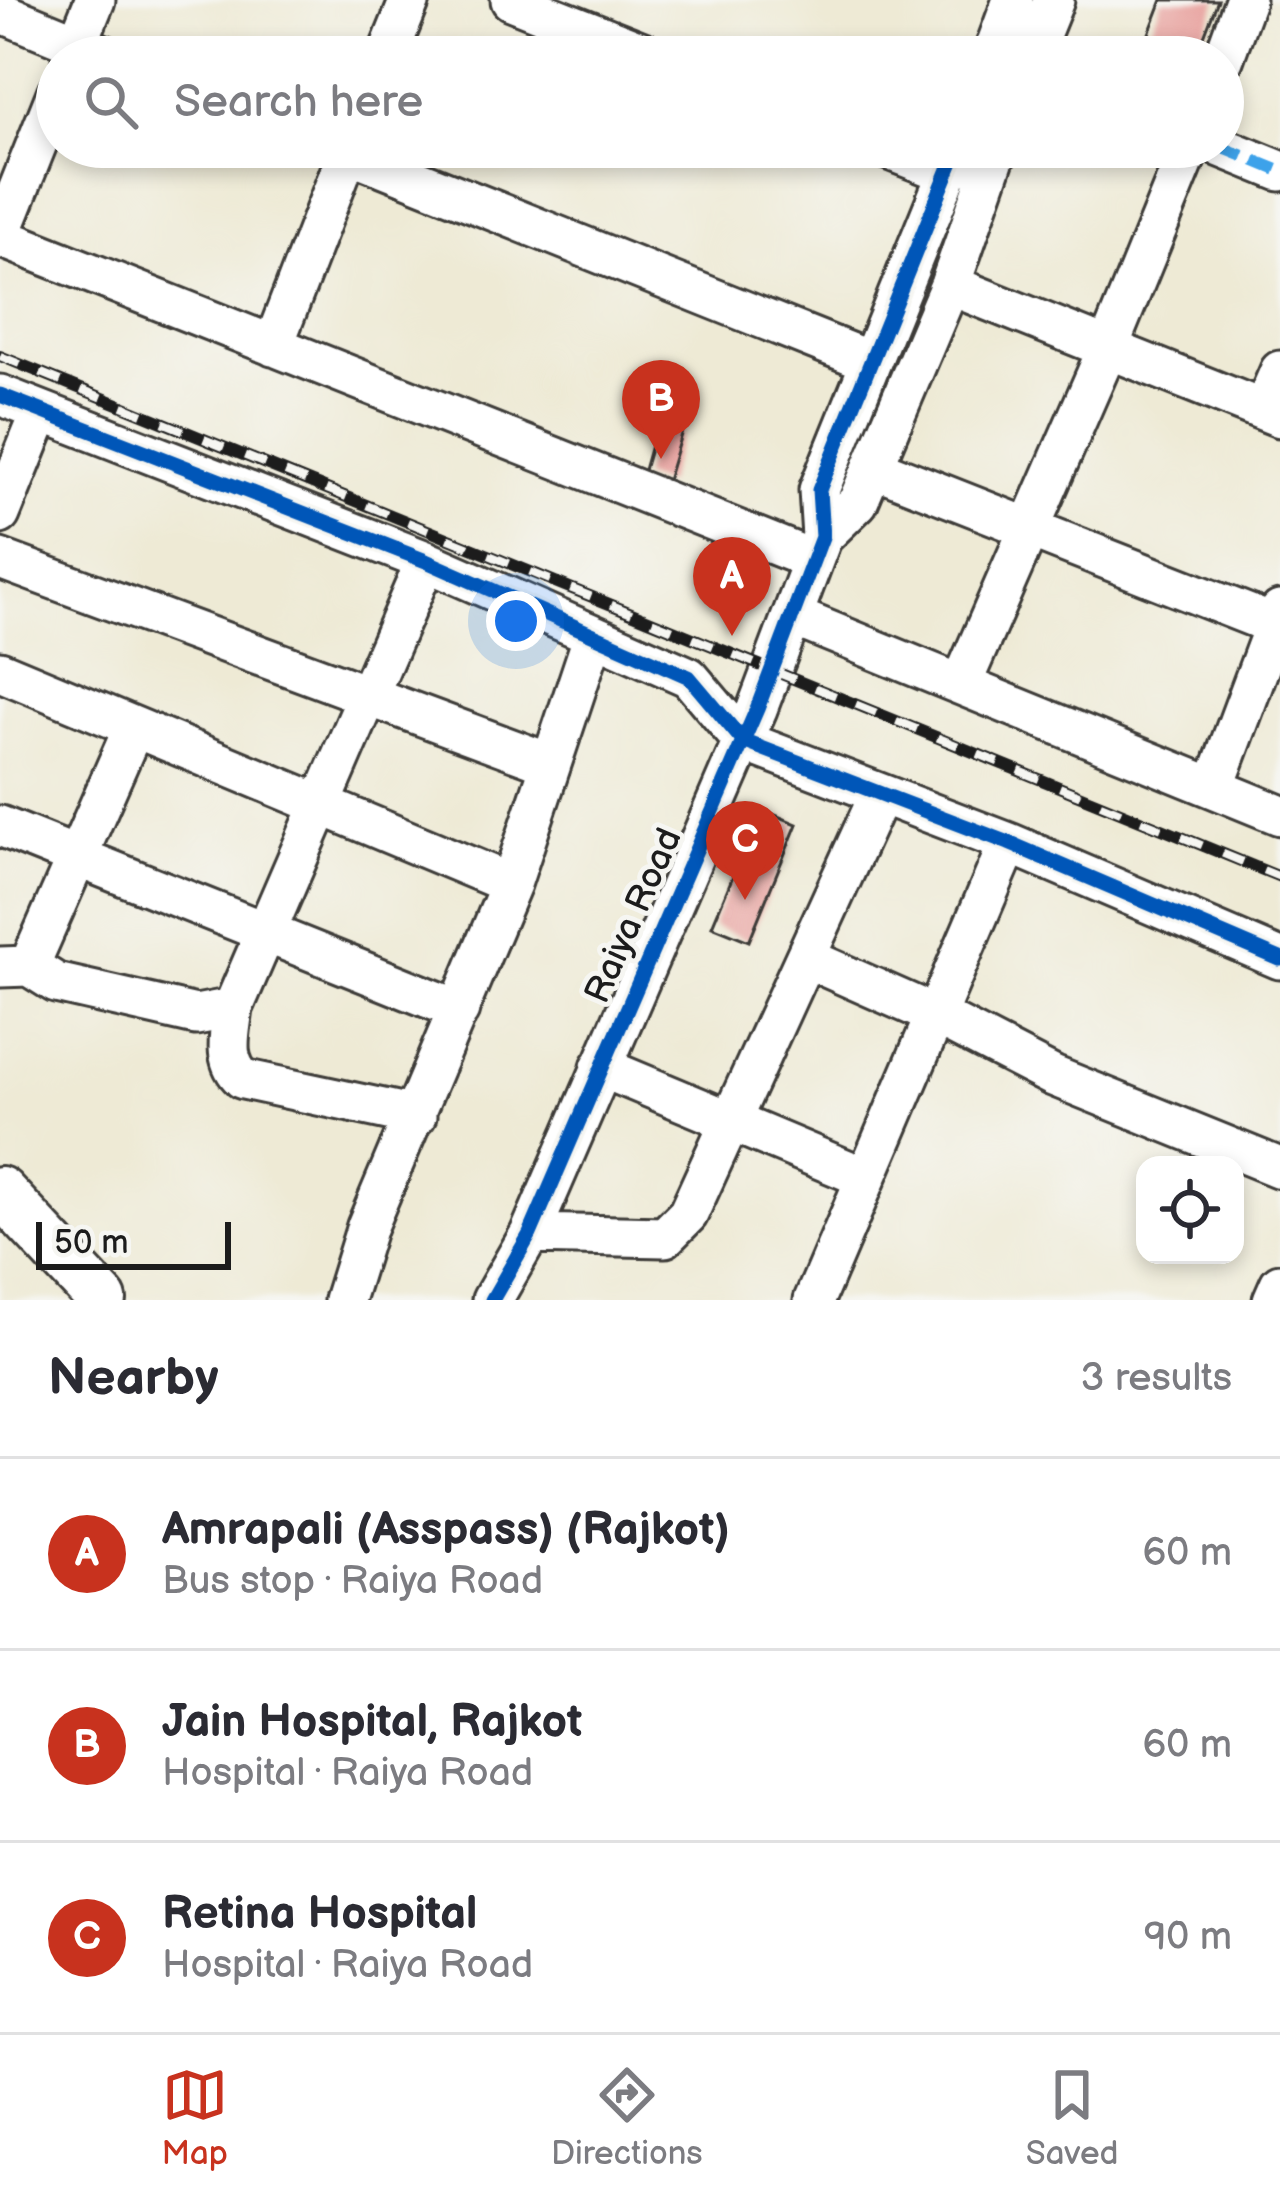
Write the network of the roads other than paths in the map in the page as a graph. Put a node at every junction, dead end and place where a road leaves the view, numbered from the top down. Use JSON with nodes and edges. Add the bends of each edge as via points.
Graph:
{"nodes":[{"id":1,"x":94,"y":0,"type":"edge"},
{"id":2,"x":410,"y":0,"type":"edge"},
{"id":3,"x":511,"y":0,"type":"edge"},
{"id":4,"x":1013,"y":0,"type":"edge"},
{"id":5,"x":1054,"y":0,"type":"edge"},
{"id":6,"x":1245,"y":0,"type":"edge"},
{"id":7,"x":0,"y":12,"type":"edge"},
{"id":8,"x":50,"y":36,"type":"edge"},
{"id":9,"x":89,"y":36,"type":"edge"},
{"id":10,"x":395,"y":36,"type":"edge"},
{"id":11,"x":602,"y":36,"type":"edge"},
{"id":12,"x":1000,"y":36,"type":"edge"},
{"id":13,"x":1039,"y":36,"type":"edge"},
{"id":14,"x":1232,"y":36,"type":"edge"},
{"id":15,"x":36,"y":147,"type":"edge"},
{"id":16,"x":1244,"y":156,"type":"edge"},
{"id":17,"x":337,"y":168,"type":"edge"},
{"id":18,"x":391,"y":168,"type":"edge"},
{"id":19,"x":950,"y":168,"type":"edge"},
{"id":20,"x":991,"y":168,"type":"edge"},
{"id":21,"x":1181,"y":168,"type":"edge"},
{"id":22,"x":1280,"y":171,"type":"edge"},
{"id":23,"x":0,"y":237,"type":"edge"},
{"id":24,"x":950,"y":285,"type":"junction"},
{"id":25,"x":273,"y":346,"type":"junction"},
{"id":26,"x":1108,"y":348,"type":"junction"},
{"id":27,"x":869,"y":361,"type":"junction"},
{"id":28,"x":1280,"y":371,"type":"edge"},
{"id":29,"x":0,"y":395,"type":"edge"},
{"id":30,"x":41,"y":413,"type":"junction"},
{"id":31,"x":1272,"y":414,"type":"edge"},
{"id":32,"x":873,"y":467,"type":"junction"},
{"id":33,"x":0,"y":514,"type":"edge"},
{"id":34,"x":1029,"y":528,"type":"junction"},
{"id":35,"x":817,"y":549,"type":"junction"},
{"id":36,"x":0,"y":559,"type":"edge"},
{"id":37,"x":426,"y":561,"type":"junction"},
{"id":38,"x":792,"y":616,"type":"junction"},
{"id":39,"x":1278,"y":621,"type":"edge"},
{"id":40,"x":594,"y":634,"type":"junction"},
{"id":41,"x":0,"y":671,"type":"edge"},
{"id":42,"x":961,"y":686,"type":"junction"},
{"id":43,"x":369,"y":694,"type":"junction"},
{"id":44,"x":134,"y":727,"type":"junction"},
{"id":45,"x":743,"y":741,"type":"junction"},
{"id":46,"x":549,"y":763,"type":"junction"},
{"id":47,"x":1214,"y":788,"type":"junction"},
{"id":48,"x":880,"y":794,"type":"junction"},
{"id":49,"x":323,"y":806,"type":"junction"},
{"id":50,"x":1280,"y":815,"type":"edge"},
{"id":51,"x":0,"y":826,"type":"edge"},
{"id":52,"x":1009,"y":843,"type":"junction"},
{"id":53,"x":79,"y":857,"type":"junction"},
{"id":54,"x":511,"y":884,"type":"junction"},
{"id":55,"x":268,"y":931,"type":"junction"},
{"id":56,"x":806,"y":958,"type":"junction"},
{"id":57,"x":1280,"y":958,"type":"edge"},
{"id":58,"x":15,"y":966,"type":"edge"},
{"id":59,"x":233,"y":1008,"type":"junction"},
{"id":60,"x":459,"y":1010,"type":"junction"},
{"id":61,"x":935,"y":1015,"type":"junction"},
{"id":62,"x":601,"y":1067,"type":"junction"},
{"id":63,"x":416,"y":1116,"type":"junction"},
{"id":64,"x":731,"y":1118,"type":"junction"},
{"id":65,"x":1280,"y":1168,"type":"edge"},
{"id":66,"x":866,"y":1178,"type":"junction"},
{"id":67,"x":1,"y":1196,"type":"edge"},
{"id":68,"x":530,"y":1234,"type":"junction"},
{"id":69,"x":1280,"y":1284,"type":"edge"},
{"id":70,"x":103,"y":1300,"type":"edge"},
{"id":71,"x":344,"y":1300,"type":"edge"},
{"id":72,"x":492,"y":1300,"type":"edge"},
{"id":73,"x":814,"y":1300,"type":"edge"},
{"id":74,"x":1273,"y":1300,"type":"edge"}],
"edges":[{"from":1,"to":9,"type":"street"},
{"from":2,"to":10,"type":"street"},
{"from":3,"to":11,"type":"street"},
{"from":4,"to":12,"type":"street"},
{"from":5,"to":13,"type":"street"},
{"from":6,"to":14,"type":"street"},
{"from":7,"to":8,"type":"street"},
{"from":15,"to":23,"type":"street"},
{"from":16,"to":22,"type":"street"},
{"from":17,"to":25,"type":"street"},
{"from":18,"to":27,"type":"street"},
{"from":19,"to":27,"type":"street","name":"Raiya Road"},
{"from":20,"to":24,"type":"street","name":"Raiya Road"},
{"from":21,"to":26,"type":"street"},
{"from":23,"to":25,"type":"street"},
{"from":24,"to":26,"type":"street"},
{"from":24,"to":32,"type":"street","name":"Raiya Road"},
{"from":25,"to":35,"type":"street"},
{"from":26,"to":31,"type":"street"},
{"from":26,"to":34,"type":"street"},
{"from":27,"to":35,"type":"street","name":"Raiya Road","via":[[819,490]]},
{"from":28,"to":31,"type":"street"},
{"from":29,"to":30,"type":"street"},
{"from":30,"to":33,"type":"street"},
{"from":30,"to":37,"type":"street"},
{"from":32,"to":34,"type":"street"},
{"from":32,"to":35,"type":"street","name":"Raiya Road","via":[[858,502]]},
{"from":34,"to":39,"type":"street"},
{"from":34,"to":42,"type":"street"},
{"from":35,"to":38,"type":"street","name":"Raiya Road"},
{"from":36,"to":43,"type":"street"},
{"from":37,"to":40,"type":"street"},
{"from":37,"to":43,"type":"street"},
{"from":38,"to":42,"type":"street"},
{"from":38,"to":45,"type":"street","name":"Raiya Road"},
{"from":39,"to":47,"type":"street"},
{"from":40,"to":45,"type":"street","via":[[689,677]]},
{"from":40,"to":46,"type":"street"},
{"from":41,"to":44,"type":"street"},
{"from":42,"to":47,"type":"street"},
{"from":43,"to":46,"type":"street"},
{"from":43,"to":49,"type":"street"},
{"from":44,"to":49,"type":"street"},
{"from":44,"to":53,"type":"street"},
{"from":45,"to":48,"type":"street"},
{"from":45,"to":62,"type":"street","name":"Raiya Road"},
{"from":46,"to":54,"type":"street"},
{"from":47,"to":50,"type":"street"},
{"from":48,"to":52,"type":"street"},
{"from":48,"to":56,"type":"street"},
{"from":49,"to":54,"type":"street"},
{"from":49,"to":55,"type":"street"},
{"from":51,"to":53,"type":"street"},
{"from":52,"to":57,"type":"street"},
{"from":52,"to":61,"type":"street"},
{"from":53,"to":55,"type":"street"},
{"from":53,"to":58,"type":"street"},
{"from":54,"to":60,"type":"street"},
{"from":55,"to":59,"type":"street"},
{"from":55,"to":60,"type":"street"},
{"from":56,"to":61,"type":"street"},
{"from":56,"to":64,"type":"street"},
{"from":58,"to":59,"type":"street","via":[[196,1015]]},
{"from":59,"to":63,"type":"street","via":[[228,1056],[243,1079]]},
{"from":60,"to":63,"type":"street"},
{"from":61,"to":65,"type":"street","via":[[1053,1076]]},
{"from":61,"to":66,"type":"street"},
{"from":62,"to":64,"type":"street"},
{"from":62,"to":68,"type":"street","name":"Raiya Road"},
{"from":63,"to":71,"type":"street"},
{"from":64,"to":66,"type":"street"},
{"from":64,"to":68,"type":"street","via":[[688,1214],[665,1237]]},
{"from":66,"to":73,"type":"street"},
{"from":67,"to":70,"type":"main road"},
{"from":68,"to":72,"type":"street","name":"Raiya Road"},
{"from":69,"to":74,"type":"street"}]}
